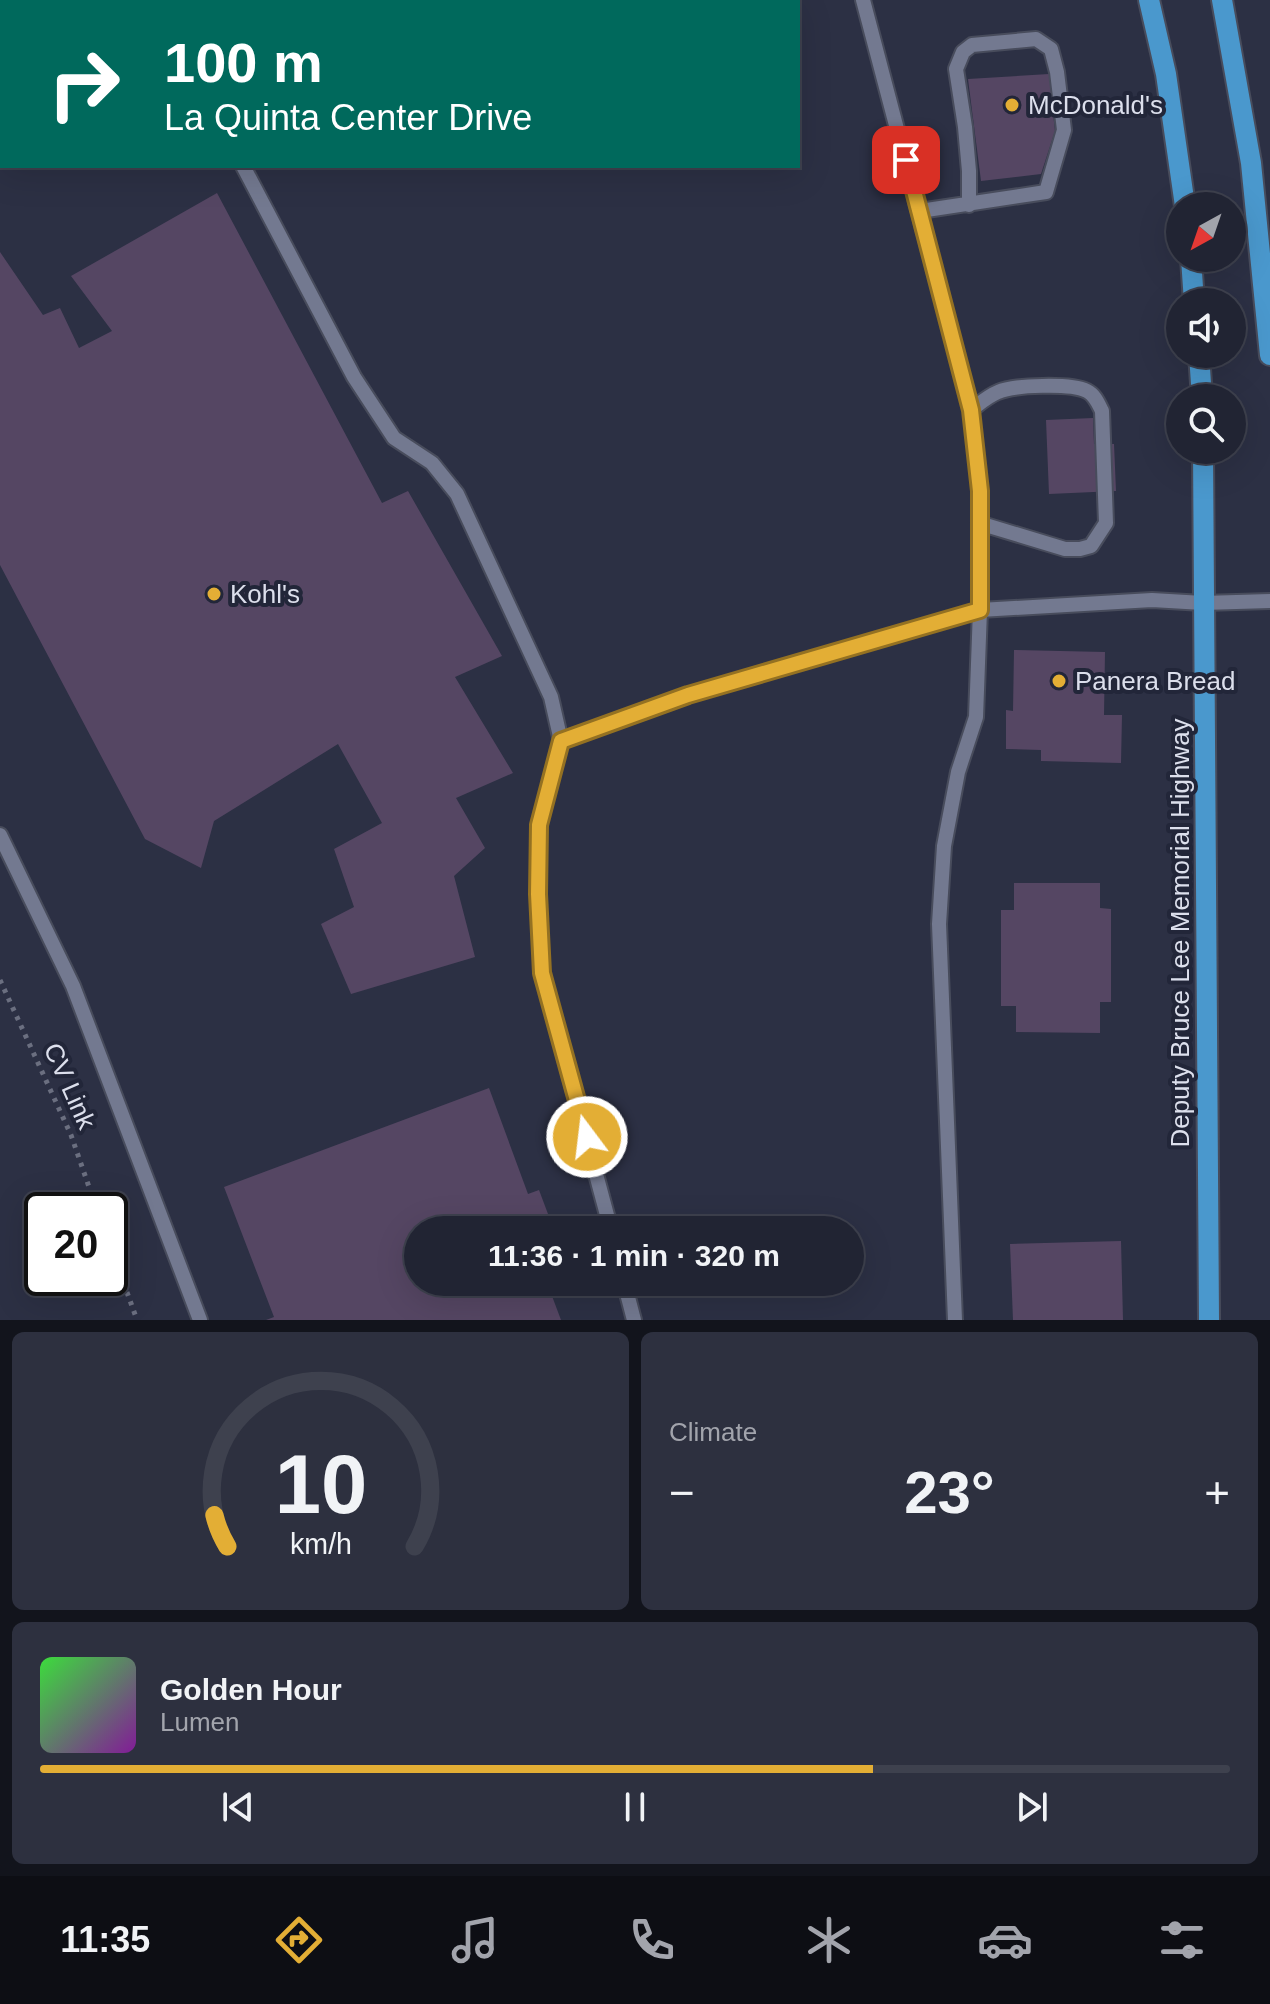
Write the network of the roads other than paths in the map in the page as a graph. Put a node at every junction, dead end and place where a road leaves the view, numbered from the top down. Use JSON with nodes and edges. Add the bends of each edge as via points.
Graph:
{"nodes":[{"id":1,"x":863,"y":0,"type":"edge"},
{"id":2,"x":1149,"y":0,"type":"edge"},
{"id":3,"x":1222,"y":0,"type":"edge"},
{"id":4,"x":244,"y":168,"type":"edge"},
{"id":5,"x":1183,"y":192,"type":"edge"},
{"id":6,"x":969,"y":205,"type":"junction"},
{"id":7,"x":920,"y":211,"type":"junction"},
{"id":8,"x":1270,"y":355,"type":"edge"},
{"id":9,"x":971,"y":410,"type":"junction"},
{"id":10,"x":1203,"y":464,"type":"edge"},
{"id":11,"x":979,"y":523,"type":"junction"},
{"id":12,"x":1270,"y":601,"type":"edge"},
{"id":13,"x":1203,"y":603,"type":"junction"},
{"id":14,"x":980,"y":610,"type":"junction"},
{"id":15,"x":561,"y":741,"type":"junction"},
{"id":16,"x":0,"y":835,"type":"edge"},
{"id":17,"x":607,"y":1216,"type":"edge"},
{"id":18,"x":628,"y":1296,"type":"edge"},
{"id":19,"x":200,"y":1320,"type":"edge"},
{"id":20,"x":634,"y":1320,"type":"edge"},
{"id":21,"x":955,"y":1320,"type":"edge"},
{"id":22,"x":1209,"y":1320,"type":"edge"}],
"edges":[{"from":1,"to":7,"type":"lane"},
{"from":2,"to":5,"type":"main road"},
{"from":3,"to":8,"type":"main road","via":[[1251,163]]},
{"from":4,"to":15,"type":"lane","via":[[354,377],[386,426],[394,438],[432,463],[457,494],[551,697]]},
{"from":6,"to":6,"type":"lane","via":[[1046,192],[1064,130],[1051,49],[1036,39],[972,45],[956,69]]},
{"from":6,"to":7,"type":"lane"},
{"from":7,"to":9,"type":"lane"},
{"from":9,"to":11,"type":"lane"},
{"from":9,"to":11,"type":"lane","via":[[1009,388],[1073,387],[1096,398],[1102,411],[1106,523],[1091,546],[1065,549]]},
{"from":10,"to":13,"type":"main road","name":"Deputy Bruce Lee Memorial Highway"},
{"from":11,"to":14,"type":"lane"},
{"from":12,"to":13,"type":"lane"},
{"from":13,"to":14,"type":"lane","via":[[1152,600]]},
{"from":13,"to":22,"type":"main road","name":"Deputy Bruce Lee Memorial Highway"},
{"from":14,"to":15,"type":"lane","via":[[688,695]]},
{"from":14,"to":21,"type":"lane","via":[[976,717],[958,772],[944,846],[939,924]]},
{"from":15,"to":17,"type":"lane","via":[[539,825],[542,973]]},
{"from":16,"to":19,"type":"lane","via":[[73,986]]},
{"from":18,"to":20,"type":"lane"}]}
